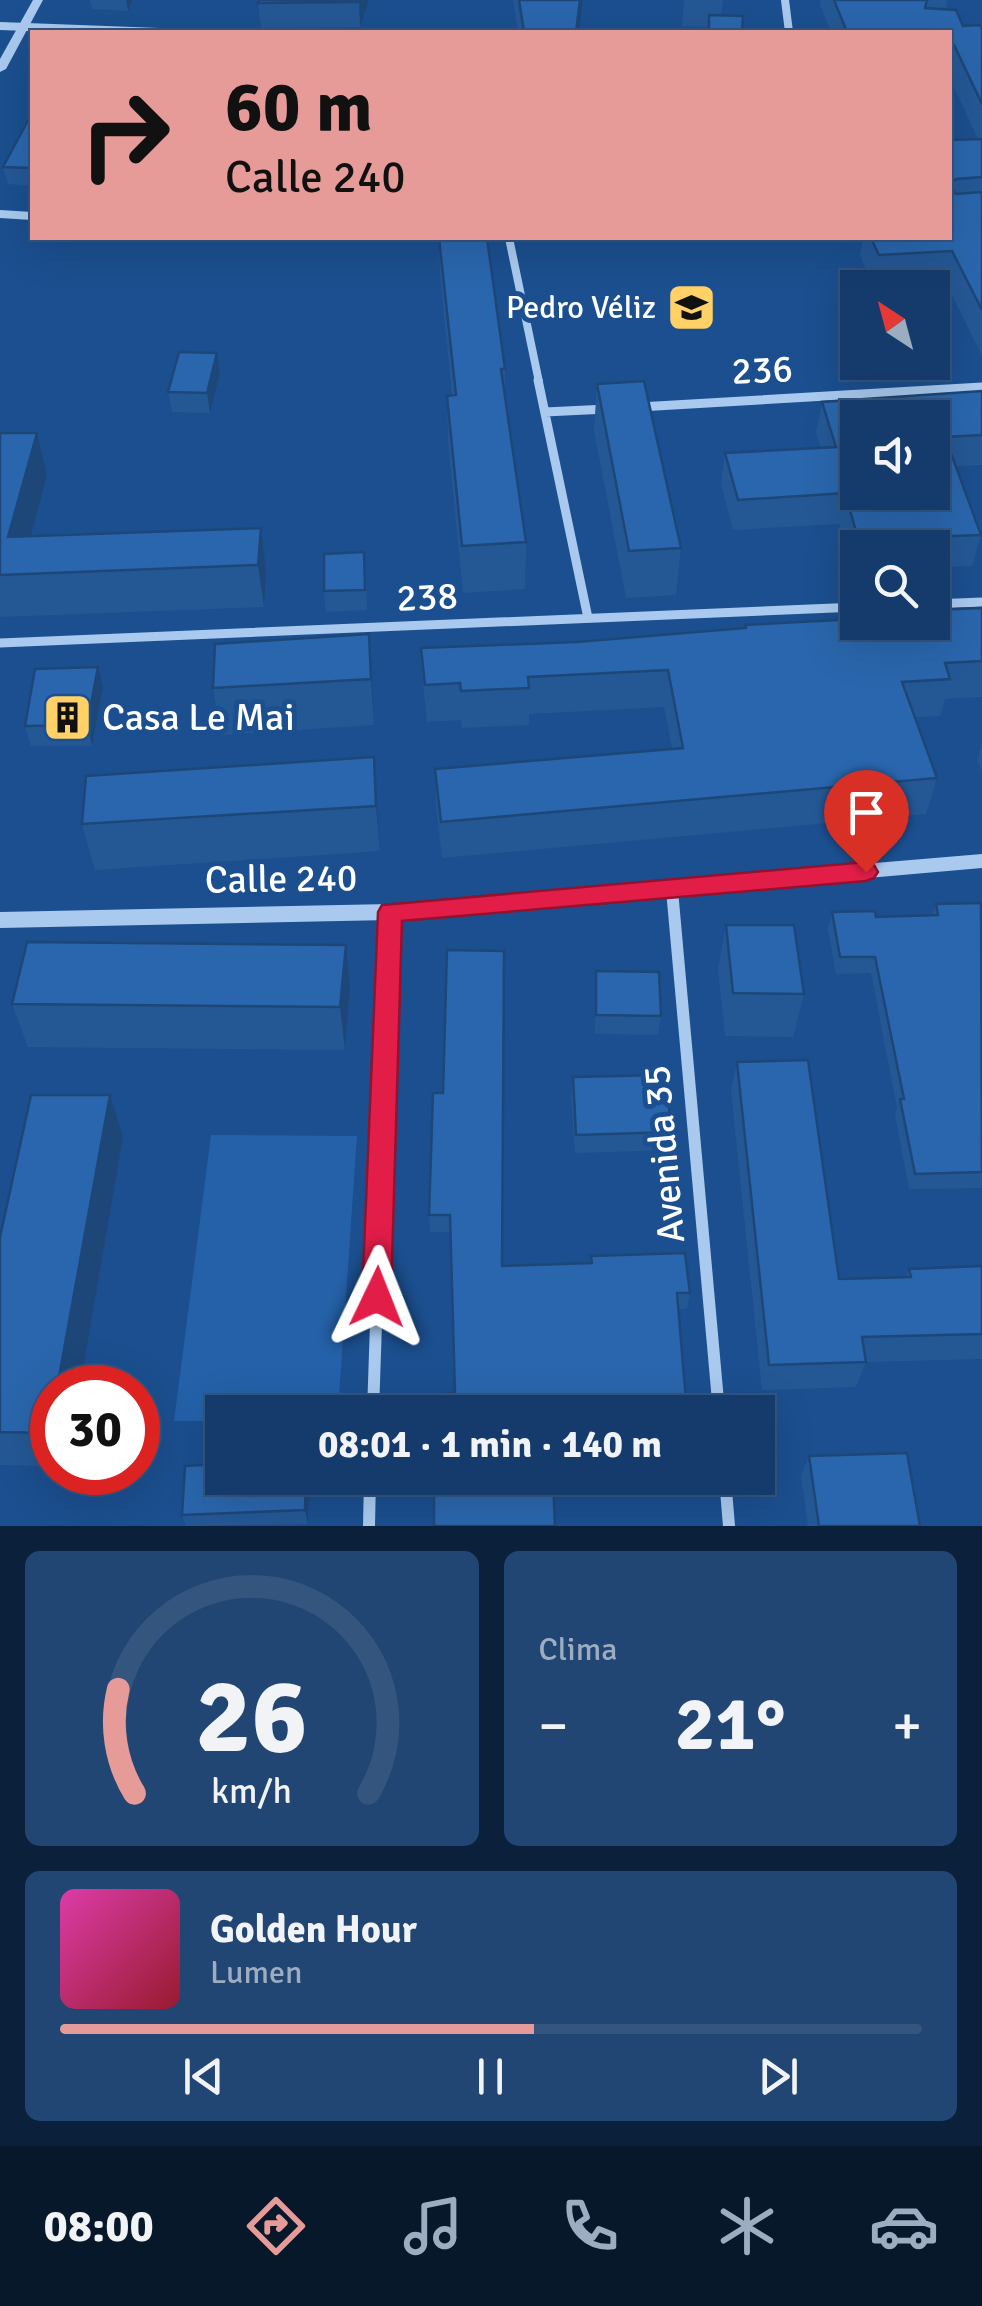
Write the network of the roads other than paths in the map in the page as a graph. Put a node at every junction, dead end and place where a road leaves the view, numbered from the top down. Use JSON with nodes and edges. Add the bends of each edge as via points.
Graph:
{"nodes":[{"id":1,"x":38,"y":0,"type":"edge"},
{"id":2,"x":785,"y":0,"type":"edge"},
{"id":3,"x":0,"y":26,"type":"edge"},
{"id":4,"x":22,"y":27,"type":"junction"},
{"id":5,"x":104,"y":30,"type":"edge"},
{"id":6,"x":789,"y":30,"type":"edge"},
{"id":7,"x":0,"y":69,"type":"edge"},
{"id":8,"x":0,"y":214,"type":"edge"},
{"id":9,"x":30,"y":216,"type":"edge"},
{"id":10,"x":509,"y":240,"type":"edge"},
{"id":11,"x":982,"y":387,"type":"edge"},
{"id":12,"x":545,"y":412,"type":"junction"},
{"id":13,"x":982,"y":602,"type":"edge"},
{"id":14,"x":950,"y":603,"type":"edge"},
{"id":15,"x":840,"y":608,"type":"edge"},
{"id":16,"x":588,"y":618,"type":"junction"},
{"id":17,"x":0,"y":642,"type":"edge"},
{"id":18,"x":982,"y":861,"type":"edge"},
{"id":19,"x":672,"y":890,"type":"junction"},
{"id":20,"x":390,"y":912,"type":"junction"},
{"id":21,"x":0,"y":920,"type":"edge"},
{"id":22,"x":373,"y":1395,"type":"edge"},
{"id":23,"x":718,"y":1395,"type":"edge"},
{"id":24,"x":369,"y":1495,"type":"edge"},
{"id":25,"x":726,"y":1495,"type":"edge"},
{"id":26,"x":368,"y":1526,"type":"edge"},
{"id":27,"x":729,"y":1526,"type":"edge"}],
"edges":[{"from":1,"to":4,"type":"street"},
{"from":2,"to":6,"type":"street"},
{"from":3,"to":4,"type":"street"},
{"from":4,"to":5,"type":"street"},
{"from":4,"to":7,"type":"street"},
{"from":8,"to":9,"type":"street"},
{"from":10,"to":12,"type":"street"},
{"from":11,"to":12,"type":"street","name":"236"},
{"from":12,"to":16,"type":"street"},
{"from":13,"to":14,"type":"street"},
{"from":15,"to":16,"type":"street","name":"238"},
{"from":16,"to":17,"type":"street","name":"238"},
{"from":18,"to":19,"type":"street","name":"Calle 240"},
{"from":19,"to":20,"type":"street","name":"Calle 240"},
{"from":19,"to":23,"type":"street","name":"Avenida 35"},
{"from":20,"to":21,"type":"street","name":"Calle 240"},
{"from":20,"to":22,"type":"street"},
{"from":24,"to":26,"type":"street"},
{"from":25,"to":27,"type":"street"}]}
